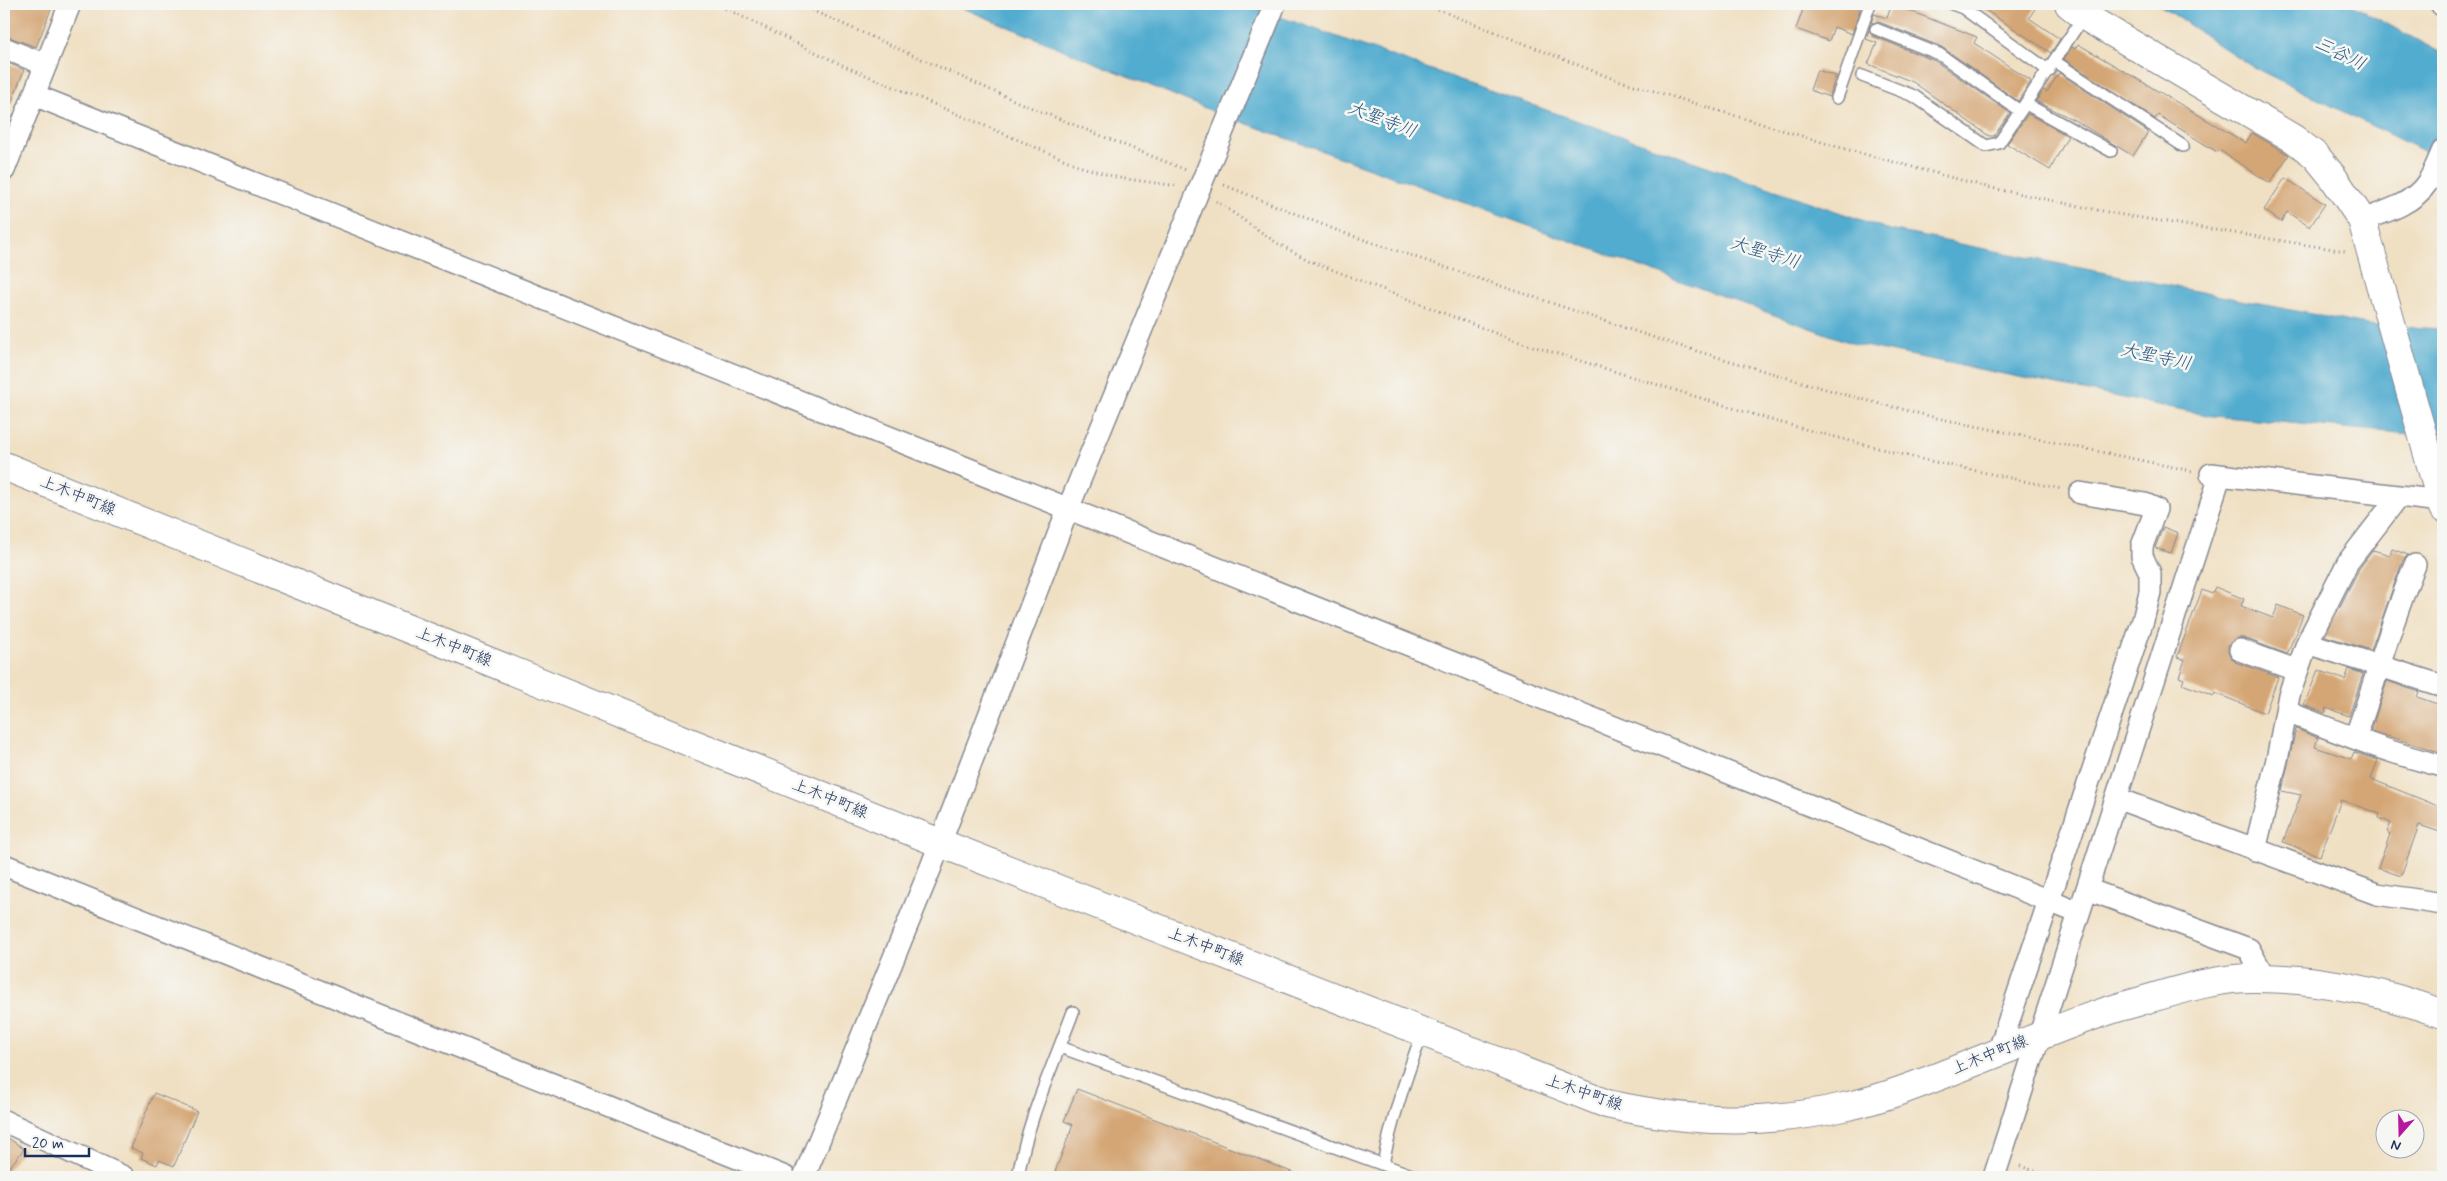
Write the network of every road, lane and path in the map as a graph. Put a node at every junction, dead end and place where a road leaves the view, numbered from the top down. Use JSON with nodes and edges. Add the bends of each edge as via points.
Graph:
{"nodes":[{"id":1,"x":70,"y":4,"type":"edge"},
{"id":2,"x":716,"y":4,"type":"edge"},
{"id":3,"x":798,"y":4,"type":"edge"},
{"id":4,"x":1275,"y":4,"type":"edge"},
{"id":5,"x":1424,"y":4,"type":"edge"},
{"id":6,"x":1870,"y":4,"type":"edge"},
{"id":7,"x":1952,"y":4,"type":"edge"},
{"id":8,"x":2077,"y":10,"type":"edge"},
{"id":9,"x":1876,"y":29,"type":"dead end"},
{"id":10,"x":4,"y":48,"type":"edge"},
{"id":11,"x":46,"y":65,"type":"junction"},
{"id":12,"x":2052,"y":66,"type":"junction"},
{"id":13,"x":1862,"y":76,"type":"dead end"},
{"id":14,"x":34,"y":95,"type":"junction"},
{"id":15,"x":1837,"y":98,"type":"dead end"},
{"id":16,"x":2023,"y":108,"type":"junction"},
{"id":17,"x":2183,"y":146,"type":"dead end"},
{"id":18,"x":2111,"y":151,"type":"dead end"},
{"id":19,"x":2440,"y":156,"type":"edge"},
{"id":20,"x":4,"y":170,"type":"edge"},
{"id":21,"x":1202,"y":184,"type":"junction"},
{"id":22,"x":2362,"y":220,"type":"junction"},
{"id":23,"x":2373,"y":259,"type":"junction"},
{"id":24,"x":4,"y":466,"type":"edge"},
{"id":25,"x":2215,"y":475,"type":"junction"},
{"id":26,"x":2080,"y":493,"type":"joint"},
{"id":27,"x":2398,"y":497,"type":"junction"},
{"id":28,"x":2442,"y":504,"type":"edge"},
{"id":29,"x":1068,"y":509,"type":"junction"},
{"id":30,"x":2415,"y":565,"type":"dead end"},
{"id":31,"x":2307,"y":643,"type":"junction"},
{"id":32,"x":2240,"y":650,"type":"dead end"},
{"id":33,"x":2380,"y":668,"type":"junction"},
{"id":34,"x":2296,"y":670,"type":"junction"},
{"id":35,"x":2443,"y":686,"type":"edge"},
{"id":36,"x":2287,"y":712,"type":"junction"},
{"id":37,"x":2356,"y":738,"type":"junction"},
{"id":38,"x":2443,"y":766,"type":"edge"},
{"id":39,"x":2116,"y":798,"type":"junction"},
{"id":40,"x":940,"y":843,"type":"junction"},
{"id":41,"x":2255,"y":850,"type":"junction"},
{"id":42,"x":4,"y":865,"type":"edge"},
{"id":43,"x":2087,"y":889,"type":"junction"},
{"id":44,"x":2047,"y":901,"type":"junction"},
{"id":45,"x":2443,"y":904,"type":"edge"},
{"id":46,"x":2079,"y":913,"type":"junction"},
{"id":47,"x":2265,"y":978,"type":"junction"},
{"id":48,"x":1073,"y":1012,"type":"dead end"},
{"id":49,"x":2443,"y":1014,"type":"edge"},
{"id":50,"x":1423,"y":1032,"type":"junction"},
{"id":51,"x":2040,"y":1034,"type":"junction"},
{"id":52,"x":1060,"y":1047,"type":"junction"},
{"id":53,"x":1998,"y":1053,"type":"junction"},
{"id":54,"x":4,"y":1121,"type":"edge"},
{"id":55,"x":1383,"y":1164,"type":"junction"},
{"id":56,"x":1997,"y":1168,"type":"edge"},
{"id":57,"x":124,"y":1177,"type":"edge"},
{"id":58,"x":785,"y":1177,"type":"edge"},
{"id":59,"x":804,"y":1177,"type":"edge"},
{"id":60,"x":1018,"y":1177,"type":"edge"},
{"id":61,"x":1417,"y":1177,"type":"edge"},
{"id":62,"x":2053,"y":1177,"type":"edge"}],
"edges":[{"from":1,"to":11,"type":"street"},
{"from":2,"to":21,"type":"path","via":[[842,65],[1082,166],[1119,178]]},
{"from":3,"to":21,"type":"path"},
{"from":4,"to":21,"type":"street"},
{"from":5,"to":23,"type":"path","via":[[1611,78],[1828,144],[1987,187],[2117,214]]},
{"from":6,"to":15,"type":"lane"},
{"from":7,"to":12,"type":"lane"},
{"from":8,"to":12,"type":"lane"},
{"from":8,"to":22,"type":"main road","via":[[2294,139],[2322,163]]},
{"from":9,"to":16,"type":"lane","via":[[1939,54]]},
{"from":10,"to":11,"type":"street"},
{"from":11,"to":14,"type":"street"},
{"from":12,"to":16,"type":"lane"},
{"from":12,"to":17,"type":"lane"},
{"from":13,"to":16,"type":"lane","via":[[1914,96],[1986,146],[1999,143]]},
{"from":14,"to":20,"type":"street"},
{"from":14,"to":29,"type":"street"},
{"from":16,"to":18,"type":"lane"},
{"from":19,"to":22,"type":"street","via":[[2427,183],[2414,197]]},
{"from":21,"to":25,"type":"path","via":[[1673,344],[1828,390],[1937,418]]},
{"from":21,"to":26,"type":"path","via":[[1277,243],[1310,261],[1513,340],[1778,422],[1916,458]]},
{"from":21,"to":29,"type":"street"},
{"from":22,"to":23,"type":"main road"},
{"from":23,"to":28,"type":"main road"},
{"from":24,"to":40,"type":"main road","name":"上木中町線"},
{"from":25,"to":27,"type":"street"},
{"from":25,"to":39,"type":"street"},
{"from":26,"to":44,"type":"street","via":[[2145,504],[2156,509],[2142,546],[2142,556],[2150,573],[2150,592]]},
{"from":27,"to":28,"type":"street"},
{"from":27,"to":31,"type":"street","via":[[2348,562]]},
{"from":29,"to":40,"type":"street"},
{"from":29,"to":44,"type":"street"},
{"from":30,"to":33,"type":"street","via":[[2399,604]]},
{"from":31,"to":33,"type":"street"},
{"from":31,"to":34,"type":"street"},
{"from":32,"to":34,"type":"street"},
{"from":33,"to":35,"type":"street"},
{"from":33,"to":37,"type":"street"},
{"from":34,"to":36,"type":"street"},
{"from":36,"to":37,"type":"street"},
{"from":36,"to":41,"type":"street"},
{"from":37,"to":38,"type":"street"},
{"from":39,"to":41,"type":"street"},
{"from":39,"to":43,"type":"street"},
{"from":40,"to":50,"type":"main road","name":"上木中町線"},
{"from":40,"to":59,"type":"street"},
{"from":41,"to":45,"type":"street","via":[[2377,894]]},
{"from":42,"to":58,"type":"street"},
{"from":43,"to":46,"type":"street"},
{"from":43,"to":47,"type":"street","via":[[2249,949]]},
{"from":44,"to":46,"type":"street"},
{"from":44,"to":53,"type":"street"},
{"from":46,"to":51,"type":"street"},
{"from":47,"to":49,"type":"main road","name":"上木中町線","via":[[2362,989]]},
{"from":47,"to":51,"type":"main road","name":"上木中町線","via":[[2205,984],[2116,1008]]},
{"from":48,"to":52,"type":"lane"},
{"from":50,"to":53,"type":"main road","name":"上木中町線","via":[[1607,1104],[1698,1120],[1776,1119],[1845,1107],[1881,1097]]},
{"from":50,"to":55,"type":"lane","via":[[1403,1082]]},
{"from":51,"to":53,"type":"main road","name":"上木中町線"},
{"from":51,"to":56,"type":"street"},
{"from":52,"to":55,"type":"lane"},
{"from":52,"to":60,"type":"lane","via":[[1034,1113]]},
{"from":54,"to":57,"type":"street"},
{"from":55,"to":61,"type":"lane"},
{"from":56,"to":62,"type":"path"}]}
